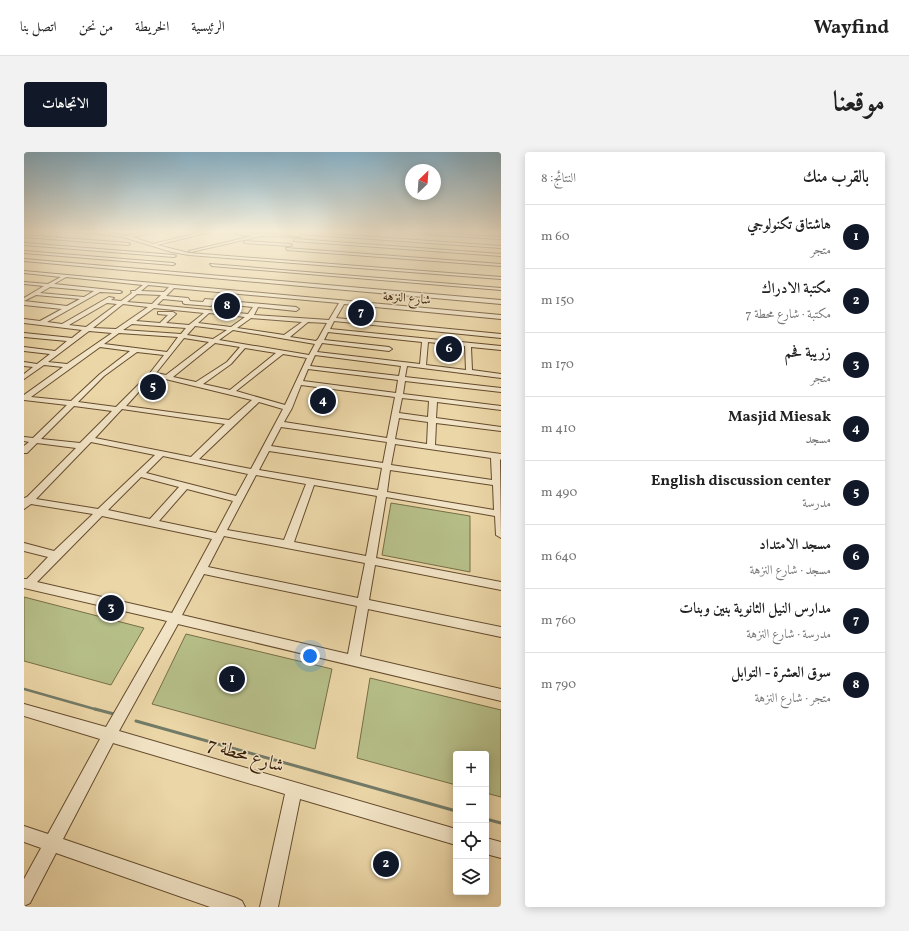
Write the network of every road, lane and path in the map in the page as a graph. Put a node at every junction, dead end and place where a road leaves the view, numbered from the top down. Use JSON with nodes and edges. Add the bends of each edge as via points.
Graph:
{"nodes":[{"id":1,"x":83,"y":266,"type":"edge"},
{"id":2,"x":86,"y":266,"type":"edge"},
{"id":3,"x":170,"y":266,"type":"edge"},
{"id":4,"x":211,"y":266,"type":"edge"},
{"id":5,"x":270,"y":266,"type":"edge"},
{"id":6,"x":310,"y":266,"type":"edge"},
{"id":7,"x":359,"y":266,"type":"edge"},
{"id":8,"x":447,"y":266,"type":"edge"},
{"id":9,"x":231,"y":267,"type":"junction"},
{"id":10,"x":370,"y":267,"type":"junction"},
{"id":11,"x":77,"y":269,"type":"dead end"},
{"id":12,"x":208,"y":269,"type":"junction"},
{"id":13,"x":266,"y":270,"type":"junction"},
{"id":14,"x":24,"y":272,"type":"edge"},
{"id":15,"x":72,"y":272,"type":"dead end"},
{"id":16,"x":161,"y":273,"type":"junction"},
{"id":17,"x":305,"y":273,"type":"junction"},
{"id":18,"x":448,"y":274,"type":"junction"},
{"id":19,"x":66,"y":276,"type":"junction"},
{"id":20,"x":155,"y":276,"type":"dead end"},
{"id":21,"x":200,"y":276,"type":"junction"},
{"id":22,"x":220,"y":278,"type":"junction"},
{"id":23,"x":366,"y":278,"type":"junction"},
{"id":24,"x":501,"y":278,"type":"edge"},
{"id":25,"x":256,"y":280,"type":"junction"},
{"id":26,"x":147,"y":282,"type":"junction"},
{"id":27,"x":215,"y":282,"type":"dead end"},
{"id":28,"x":24,"y":283,"type":"edge"},
{"id":29,"x":137,"y":283,"type":"junction"},
{"id":30,"x":211,"y":285,"type":"dead end"},
{"id":31,"x":252,"y":285,"type":"dead end"},
{"id":32,"x":450,"y":285,"type":"junction"},
{"id":33,"x":50,"y":286,"type":"junction"},
{"id":34,"x":173,"y":286,"type":"junction"},
{"id":35,"x":324,"y":286,"type":"junction"},
{"id":36,"x":206,"y":289,"type":"junction"},
{"id":37,"x":361,"y":289,"type":"junction"},
{"id":38,"x":493,"y":289,"type":"junction"},
{"id":39,"x":98,"y":290,"type":"junction"},
{"id":40,"x":501,"y":290,"type":"edge"},
{"id":41,"x":122,"y":291,"type":"junction"},
{"id":42,"x":222,"y":291,"type":"junction"},
{"id":43,"x":24,"y":292,"type":"edge"},
{"id":44,"x":135,"y":292,"type":"junction"},
{"id":45,"x":176,"y":293,"type":"junction"},
{"id":46,"x":36,"y":294,"type":"junction"},
{"id":47,"x":194,"y":294,"type":"dead end"},
{"id":48,"x":201,"y":295,"type":"dead end"},
{"id":49,"x":449,"y":297,"type":"junction"},
{"id":50,"x":84,"y":298,"type":"junction"},
{"id":51,"x":128,"y":298,"type":"junction"},
{"id":52,"x":161,"y":298,"type":"junction"},
{"id":53,"x":170,"y":298,"type":"junction"},
{"id":54,"x":302,"y":298,"type":"junction"},
{"id":55,"x":147,"y":300,"type":"junction"},
{"id":56,"x":185,"y":300,"type":"junction"},
{"id":57,"x":316,"y":300,"type":"junction"},
{"id":58,"x":24,"y":301,"type":"edge"},
{"id":59,"x":105,"y":301,"type":"junction"},
{"id":60,"x":495,"y":301,"type":"junction"},
{"id":61,"x":204,"y":302,"type":"junction"},
{"id":62,"x":232,"y":302,"type":"junction"},
{"id":63,"x":342,"y":302,"type":"junction"},
{"id":64,"x":501,"y":302,"type":"edge"},
{"id":65,"x":123,"y":303,"type":"junction"},
{"id":66,"x":243,"y":303,"type":"junction"},
{"id":67,"x":140,"y":304,"type":"junction"},
{"id":68,"x":264,"y":304,"type":"junction"},
{"id":69,"x":356,"y":304,"type":"junction"},
{"id":70,"x":256,"y":306,"type":"junction"},
{"id":71,"x":297,"y":307,"type":"junction"},
{"id":72,"x":68,"y":308,"type":"junction"},
{"id":73,"x":282,"y":308,"type":"junction"},
{"id":74,"x":144,"y":311,"type":"junction"},
{"id":75,"x":209,"y":311,"type":"junction"},
{"id":76,"x":448,"y":312,"type":"junction"},
{"id":77,"x":235,"y":314,"type":"junction"},
{"id":78,"x":250,"y":316,"type":"junction"},
{"id":79,"x":501,"y":317,"type":"edge"},
{"id":80,"x":277,"y":318,"type":"junction"},
{"id":81,"x":291,"y":319,"type":"junction"},
{"id":82,"x":308,"y":320,"type":"junction"},
{"id":83,"x":24,"y":322,"type":"edge"},
{"id":84,"x":130,"y":322,"type":"junction"},
{"id":85,"x":41,"y":323,"type":"junction"},
{"id":86,"x":329,"y":324,"type":"junction"},
{"id":87,"x":161,"y":325,"type":"junction"},
{"id":88,"x":483,"y":325,"type":"junction"},
{"id":89,"x":63,"y":326,"type":"junction"},
{"id":90,"x":191,"y":326,"type":"junction"},
{"id":91,"x":412,"y":327,"type":"junction"},
{"id":92,"x":88,"y":329,"type":"junction"},
{"id":93,"x":232,"y":329,"type":"junction"},
{"id":94,"x":118,"y":331,"type":"junction"},
{"id":95,"x":24,"y":335,"type":"edge"},
{"id":96,"x":182,"y":336,"type":"junction"},
{"id":97,"x":501,"y":336,"type":"edge"},
{"id":98,"x":392,"y":337,"type":"junction"},
{"id":99,"x":48,"y":338,"type":"junction"},
{"id":100,"x":285,"y":338,"type":"junction"},
{"id":101,"x":410,"y":339,"type":"junction"},
{"id":102,"x":73,"y":340,"type":"junction"},
{"id":103,"x":425,"y":341,"type":"junction"},
{"id":104,"x":213,"y":342,"type":"junction"},
{"id":105,"x":319,"y":342,"type":"junction"},
{"id":106,"x":99,"y":345,"type":"junction"},
{"id":107,"x":468,"y":345,"type":"junction"},
{"id":108,"x":243,"y":346,"type":"junction"},
{"id":109,"x":485,"y":347,"type":"junction"},
{"id":110,"x":501,"y":348,"type":"edge"},
{"id":111,"x":27,"y":349,"type":"edge"},
{"id":112,"x":135,"y":350,"type":"junction"},
{"id":113,"x":389,"y":350,"type":"junction"},
{"id":114,"x":282,"y":352,"type":"junction"},
{"id":115,"x":56,"y":353,"type":"junction"},
{"id":116,"x":168,"y":354,"type":"junction"},
{"id":117,"x":312,"y":355,"type":"junction"},
{"id":118,"x":386,"y":362,"type":"junction"},
{"id":119,"x":24,"y":364,"type":"edge"},
{"id":120,"x":41,"y":365,"type":"junction"},
{"id":121,"x":404,"y":365,"type":"junction"},
{"id":122,"x":68,"y":366,"type":"junction"},
{"id":123,"x":306,"y":367,"type":"junction"},
{"id":124,"x":423,"y":367,"type":"junction"},
{"id":125,"x":468,"y":372,"type":"junction"},
{"id":126,"x":152,"y":374,"type":"junction"},
{"id":127,"x":487,"y":374,"type":"junction"},
{"id":128,"x":501,"y":376,"type":"edge"},
{"id":129,"x":24,"y":377,"type":"edge"},
{"id":130,"x":168,"y":377,"type":"junction"},
{"id":131,"x":402,"y":379,"type":"junction"},
{"id":132,"x":300,"y":383,"type":"junction"},
{"id":133,"x":198,"y":384,"type":"junction"},
{"id":134,"x":501,"y":390,"type":"edge"},
{"id":135,"x":231,"y":392,"type":"junction"},
{"id":136,"x":399,"y":396,"type":"junction"},
{"id":137,"x":24,"y":398,"type":"edge"},
{"id":138,"x":490,"y":398,"type":"junction"},
{"id":139,"x":258,"y":399,"type":"junction"},
{"id":140,"x":434,"y":400,"type":"junction"},
{"id":141,"x":74,"y":403,"type":"junction"},
{"id":142,"x":119,"y":408,"type":"junction"},
{"id":143,"x":288,"y":408,"type":"junction"},
{"id":144,"x":501,"y":408,"type":"edge"},
{"id":145,"x":395,"y":415,"type":"junction"},
{"id":146,"x":433,"y":419,"type":"junction"},
{"id":147,"x":231,"y":422,"type":"junction"},
{"id":148,"x":279,"y":424,"type":"junction"},
{"id":149,"x":501,"y":429,"type":"edge"},
{"id":150,"x":24,"y":439,"type":"edge"},
{"id":151,"x":90,"y":439,"type":"junction"},
{"id":152,"x":34,"y":440,"type":"junction"},
{"id":153,"x":390,"y":441,"type":"junction"},
{"id":154,"x":82,"y":446,"type":"junction"},
{"id":155,"x":431,"y":446,"type":"junction"},
{"id":156,"x":265,"y":448,"type":"junction"},
{"id":157,"x":24,"y":451,"type":"edge"},
{"id":158,"x":160,"y":454,"type":"junction"},
{"id":159,"x":498,"y":456,"type":"edge"},
{"id":160,"x":193,"y":460,"type":"junction"},
{"id":161,"x":386,"y":466,"type":"junction"},
{"id":162,"x":253,"y":472,"type":"junction"},
{"id":163,"x":139,"y":474,"type":"junction"},
{"id":164,"x":311,"y":482,"type":"junction"},
{"id":165,"x":499,"y":484,"type":"edge"},
{"id":166,"x":184,"y":485,"type":"junction"},
{"id":167,"x":381,"y":494,"type":"junction"},
{"id":168,"x":238,"y":499,"type":"junction"},
{"id":169,"x":26,"y":502,"type":"edge"},
{"id":170,"x":100,"y":512,"type":"junction"},
{"id":171,"x":500,"y":514,"type":"edge"},
{"id":172,"x":152,"y":523,"type":"junction"},
{"id":173,"x":219,"y":535,"type":"junction"},
{"id":174,"x":501,"y":535,"type":"edge"},
{"id":175,"x":288,"y":544,"type":"junction"},
{"id":176,"x":24,"y":547,"type":"edge"},
{"id":177,"x":56,"y":555,"type":"junction"},
{"id":178,"x":371,"y":560,"type":"junction"},
{"id":179,"x":201,"y":569,"type":"junction"},
{"id":180,"x":26,"y":584,"type":"edge"},
{"id":181,"x":501,"y":586,"type":"edge"},
{"id":182,"x":362,"y":603,"type":"junction"},
{"id":183,"x":174,"y":620,"type":"junction"},
{"id":184,"x":501,"y":632,"type":"edge"},
{"id":185,"x":353,"y":661,"type":"junction"},
{"id":186,"x":501,"y":695,"type":"edge"},
{"id":187,"x":24,"y":710,"type":"edge"},
{"id":188,"x":109,"y":736,"type":"junction"},
{"id":189,"x":294,"y":790,"type":"junction"},
{"id":190,"x":24,"y":834,"type":"edge"},
{"id":191,"x":453,"y":836,"type":"edge"},
{"id":192,"x":52,"y":843,"type":"junction"},
{"id":193,"x":489,"y":847,"type":"edge"},
{"id":194,"x":501,"y":850,"type":"edge"},
{"id":195,"x":24,"y":897,"type":"edge"},
{"id":196,"x":236,"y":907,"type":"edge"},
{"id":197,"x":270,"y":907,"type":"edge"}],
"edges":[{"from":1,"to":11,"type":"street"},
{"from":2,"to":16,"type":"street"},
{"from":3,"to":16,"type":"street"},
{"from":4,"to":12,"type":"street"},
{"from":5,"to":13,"type":"street"},
{"from":6,"to":17,"type":"street"},
{"from":7,"to":10,"type":"street"},
{"from":8,"to":18,"type":"street"},
{"from":9,"to":12,"type":"street"},
{"from":9,"to":13,"type":"street"},
{"from":9,"to":22,"type":"street"},
{"from":10,"to":18,"type":"street"},
{"from":10,"to":23,"type":"street"},
{"from":12,"to":21,"type":"street"},
{"from":13,"to":17,"type":"street"},
{"from":13,"to":25,"type":"street"},
{"from":14,"to":19,"type":"street","name":"شارع النزهة"},
{"from":15,"to":19,"type":"street"},
{"from":16,"to":20,"type":"street"},
{"from":16,"to":21,"type":"street"},
{"from":17,"to":23,"type":"street"},
{"from":18,"to":24,"type":"street"},
{"from":18,"to":32,"type":"street"},
{"from":19,"to":29,"type":"street","name":"شارع النزهة"},
{"from":19,"to":33,"type":"street"},
{"from":21,"to":22,"type":"street"},
{"from":22,"to":25,"type":"street"},
{"from":22,"to":27,"type":"street"},
{"from":23,"to":32,"type":"street"},
{"from":23,"to":37,"type":"street"},
{"from":25,"to":31,"type":"street"},
{"from":25,"to":35,"type":"street"},
{"from":26,"to":29,"type":"street","name":"شارع النزهة"},
{"from":26,"to":34,"type":"street","name":"شارع النزهة"},
{"from":26,"to":44,"type":"street"},
{"from":28,"to":33,"type":"street"},
{"from":29,"to":41,"type":"street"},
{"from":30,"to":36,"type":"street"},
{"from":32,"to":38,"type":"street"},
{"from":32,"to":49,"type":"street"},
{"from":33,"to":39,"type":"street"},
{"from":33,"to":46,"type":"street"},
{"from":34,"to":36,"type":"street","name":"شارع النزهة"},
{"from":34,"to":52,"type":"street"},
{"from":35,"to":37,"type":"street"},
{"from":35,"to":57,"type":"street"},
{"from":36,"to":42,"type":"street","name":"شارع النزهة"},
{"from":37,"to":49,"type":"street"},
{"from":37,"to":69,"type":"street"},
{"from":38,"to":40,"type":"street"},
{"from":38,"to":60,"type":"street"},
{"from":39,"to":41,"type":"street"},
{"from":39,"to":50,"type":"street"},
{"from":41,"to":44,"type":"street"},
{"from":41,"to":59,"type":"street"},
{"from":42,"to":54,"type":"street","name":"شارع النزهة","via":[[246,291]]},
{"from":42,"to":61,"type":"street"},
{"from":43,"to":46,"type":"street"},
{"from":44,"to":51,"type":"street"},
{"from":44,"to":52,"type":"street"},
{"from":45,"to":52,"type":"street"},
{"from":45,"to":53,"type":"street"},
{"from":45,"to":56,"type":"street"},
{"from":46,"to":50,"type":"street"},
{"from":46,"to":58,"type":"street"},
{"from":47,"to":56,"type":"street"},
{"from":48,"to":61,"type":"street"},
{"from":49,"to":60,"type":"street"},
{"from":49,"to":76,"type":"street"},
{"from":50,"to":72,"type":"street"},
{"from":51,"to":55,"type":"street"},
{"from":51,"to":65,"type":"street"},
{"from":52,"to":53,"type":"street"},
{"from":52,"to":55,"type":"street"},
{"from":52,"to":56,"type":"street","via":[[174,303]]},
{"from":52,"to":61,"type":"street"},
{"from":52,"to":67,"type":"street"},
{"from":52,"to":74,"type":"street"},
{"from":53,"to":56,"type":"street"},
{"from":54,"to":57,"type":"street","name":"شارع النزهة"},
{"from":54,"to":71,"type":"street"},
{"from":55,"to":67,"type":"street"},
{"from":56,"to":61,"type":"street"},
{"from":57,"to":63,"type":"street","name":"شارع النزهة"},
{"from":58,"to":72,"type":"street"},
{"from":59,"to":65,"type":"street"},
{"from":59,"to":89,"type":"street"},
{"from":60,"to":64,"type":"street"},
{"from":61,"to":62,"type":"street"},
{"from":61,"to":62,"type":"street"},
{"from":61,"to":75,"type":"street"},
{"from":62,"to":66,"type":"street"},
{"from":62,"to":66,"type":"street"},
{"from":63,"to":69,"type":"street","name":"شارع النزهة"},
{"from":63,"to":86,"type":"street"},
{"from":65,"to":67,"type":"street"},
{"from":65,"to":92,"type":"street"},
{"from":66,"to":68,"type":"street"},
{"from":66,"to":70,"type":"street"},
{"from":66,"to":77,"type":"street"},
{"from":68,"to":70,"type":"street"},
{"from":68,"to":71,"type":"street"},
{"from":68,"to":73,"type":"street"},
{"from":69,"to":76,"type":"street","name":"شارع النزهة"},
{"from":70,"to":78,"type":"street"},
{"from":71,"to":73,"type":"street"},
{"from":71,"to":81,"type":"street"},
{"from":72,"to":85,"type":"street"},
{"from":73,"to":80,"type":"street"},
{"from":74,"to":84,"type":"street"},
{"from":74,"to":87,"type":"street","via":[[173,314]]},
{"from":75,"to":77,"type":"street"},
{"from":75,"to":90,"type":"street"},
{"from":76,"to":88,"type":"street","name":"شارع النزهة"},
{"from":77,"to":78,"type":"street"},
{"from":78,"to":80,"type":"street"},
{"from":78,"to":93,"type":"street"},
{"from":79,"to":88,"type":"street","name":"شارع النزهة"},
{"from":80,"to":81,"type":"street"},
{"from":81,"to":82,"type":"street"},
{"from":82,"to":86,"type":"street"},
{"from":82,"to":100,"type":"street"},
{"from":83,"to":85,"type":"street"},
{"from":84,"to":87,"type":"street"},
{"from":84,"to":94,"type":"street"},
{"from":85,"to":89,"type":"street"},
{"from":86,"to":91,"type":"street"},
{"from":86,"to":98,"type":"street"},
{"from":86,"to":105,"type":"street"},
{"from":87,"to":90,"type":"street"},
{"from":88,"to":91,"type":"street"},
{"from":88,"to":97,"type":"street"},
{"from":88,"to":109,"type":"street"},
{"from":89,"to":92,"type":"street"},
{"from":90,"to":93,"type":"street"},
{"from":90,"to":96,"type":"street"},
{"from":91,"to":101,"type":"street"},
{"from":92,"to":94,"type":"street"},
{"from":92,"to":102,"type":"street"},
{"from":93,"to":100,"type":"street"},
{"from":93,"to":104,"type":"street"},
{"from":94,"to":96,"type":"street"},
{"from":94,"to":106,"type":"street"},
{"from":95,"to":99,"type":"street"},
{"from":96,"to":104,"type":"street"},
{"from":96,"to":116,"type":"street"},
{"from":98,"to":101,"type":"street"},
{"from":98,"to":113,"type":"street"},
{"from":99,"to":102,"type":"street"},
{"from":99,"to":111,"type":"street"},
{"from":100,"to":105,"type":"street"},
{"from":101,"to":103,"type":"street"},
{"from":102,"to":115,"type":"street"},
{"from":103,"to":107,"type":"street"},
{"from":103,"to":124,"type":"street"},
{"from":104,"to":108,"type":"street"},
{"from":104,"to":130,"type":"street"},
{"from":105,"to":113,"type":"street"},
{"from":105,"to":117,"type":"street"},
{"from":106,"to":112,"type":"street"},
{"from":106,"to":122,"type":"street"},
{"from":107,"to":109,"type":"street"},
{"from":107,"to":125,"type":"street"},
{"from":108,"to":114,"type":"street"},
{"from":108,"to":133,"type":"street","via":[[229,363]]},
{"from":109,"to":110,"type":"street"},
{"from":111,"to":115,"type":"street"},
{"from":112,"to":116,"type":"street"},
{"from":112,"to":141,"type":"street","via":[[102,375]]},
{"from":113,"to":118,"type":"street"},
{"from":114,"to":117,"type":"street"},
{"from":114,"to":135,"type":"street"},
{"from":115,"to":120,"type":"street"},
{"from":116,"to":126,"type":"street"},
{"from":117,"to":118,"type":"street"},
{"from":117,"to":123,"type":"street"},
{"from":118,"to":121,"type":"street"},
{"from":119,"to":120,"type":"street"},
{"from":120,"to":122,"type":"street"},
{"from":120,"to":129,"type":"street"},
{"from":121,"to":124,"type":"street"},
{"from":121,"to":131,"type":"street"},
{"from":122,"to":137,"type":"street"},
{"from":123,"to":131,"type":"street"},
{"from":123,"to":132,"type":"street"},
{"from":124,"to":125,"type":"street"},
{"from":125,"to":127,"type":"street"},
{"from":126,"to":130,"type":"street"},
{"from":126,"to":142,"type":"street"},
{"from":127,"to":128,"type":"street"},
{"from":127,"to":138,"type":"street"},
{"from":130,"to":133,"type":"street"},
{"from":131,"to":136,"type":"street"},
{"from":131,"to":138,"type":"street"},
{"from":132,"to":136,"type":"street"},
{"from":132,"to":143,"type":"street"},
{"from":133,"to":135,"type":"street"},
{"from":134,"to":138,"type":"street"},
{"from":135,"to":139,"type":"street"},
{"from":136,"to":140,"type":"street"},
{"from":136,"to":145,"type":"street"},
{"from":137,"to":141,"type":"street"},
{"from":138,"to":140,"type":"street"},
{"from":138,"to":144,"type":"street"},
{"from":139,"to":143,"type":"street"},
{"from":139,"to":147,"type":"street"},
{"from":140,"to":146,"type":"street"},
{"from":141,"to":142,"type":"street"},
{"from":141,"to":152,"type":"street"},
{"from":142,"to":147,"type":"street"},
{"from":142,"to":151,"type":"street"},
{"from":143,"to":148,"type":"street"},
{"from":145,"to":146,"type":"street"},
{"from":145,"to":153,"type":"street"},
{"from":146,"to":149,"type":"street"},
{"from":146,"to":155,"type":"street"},
{"from":147,"to":160,"type":"street"},
{"from":148,"to":153,"type":"street"},
{"from":148,"to":156,"type":"street"},
{"from":150,"to":152,"type":"street"},
{"from":151,"to":154,"type":"street"},
{"from":151,"to":158,"type":"street"},
{"from":152,"to":154,"type":"street"},
{"from":152,"to":157,"type":"street"},
{"from":153,"to":155,"type":"street"},
{"from":153,"to":161,"type":"street"},
{"from":154,"to":169,"type":"street"},
{"from":155,"to":159,"type":"street"},
{"from":156,"to":161,"type":"street"},
{"from":156,"to":162,"type":"street"},
{"from":158,"to":160,"type":"street"},
{"from":158,"to":163,"type":"street"},
{"from":159,"to":165,"type":"street"},
{"from":160,"to":162,"type":"street"},
{"from":161,"to":165,"type":"street"},
{"from":161,"to":167,"type":"street"},
{"from":162,"to":164,"type":"street"},
{"from":162,"to":168,"type":"street"},
{"from":163,"to":166,"type":"street"},
{"from":163,"to":170,"type":"street"},
{"from":164,"to":167,"type":"street"},
{"from":164,"to":175,"type":"street"},
{"from":165,"to":171,"type":"street"},
{"from":166,"to":168,"type":"street"},
{"from":166,"to":172,"type":"street"},
{"from":167,"to":171,"type":"street"},
{"from":167,"to":178,"type":"street"},
{"from":168,"to":173,"type":"street"},
{"from":169,"to":170,"type":"street"},
{"from":170,"to":172,"type":"street"},
{"from":170,"to":177,"type":"street"},
{"from":171,"to":174,"type":"street"},
{"from":172,"to":173,"type":"street"},
{"from":173,"to":175,"type":"street"},
{"from":173,"to":179,"type":"street"},
{"from":175,"to":178,"type":"street"},
{"from":176,"to":177,"type":"street"},
{"from":177,"to":180,"type":"street"},
{"from":178,"to":181,"type":"street"},
{"from":178,"to":182,"type":"street"},
{"from":179,"to":182,"type":"street"},
{"from":179,"to":183,"type":"street"},
{"from":180,"to":183,"type":"street"},
{"from":182,"to":184,"type":"street"},
{"from":182,"to":185,"type":"street"},
{"from":183,"to":185,"type":"street"},
{"from":183,"to":188,"type":"street"},
{"from":185,"to":186,"type":"street"},
{"from":187,"to":188,"type":"street","name":"شارع محطة 7"},
{"from":188,"to":189,"type":"street","name":"شارع محطة 7"},
{"from":188,"to":192,"type":"street"},
{"from":189,"to":191,"type":"street","name":"شارع محطة 7"},
{"from":189,"to":197,"type":"street"},
{"from":190,"to":192,"type":"street"},
{"from":192,"to":195,"type":"street"},
{"from":192,"to":196,"type":"street"},
{"from":193,"to":194,"type":"street"}]}
